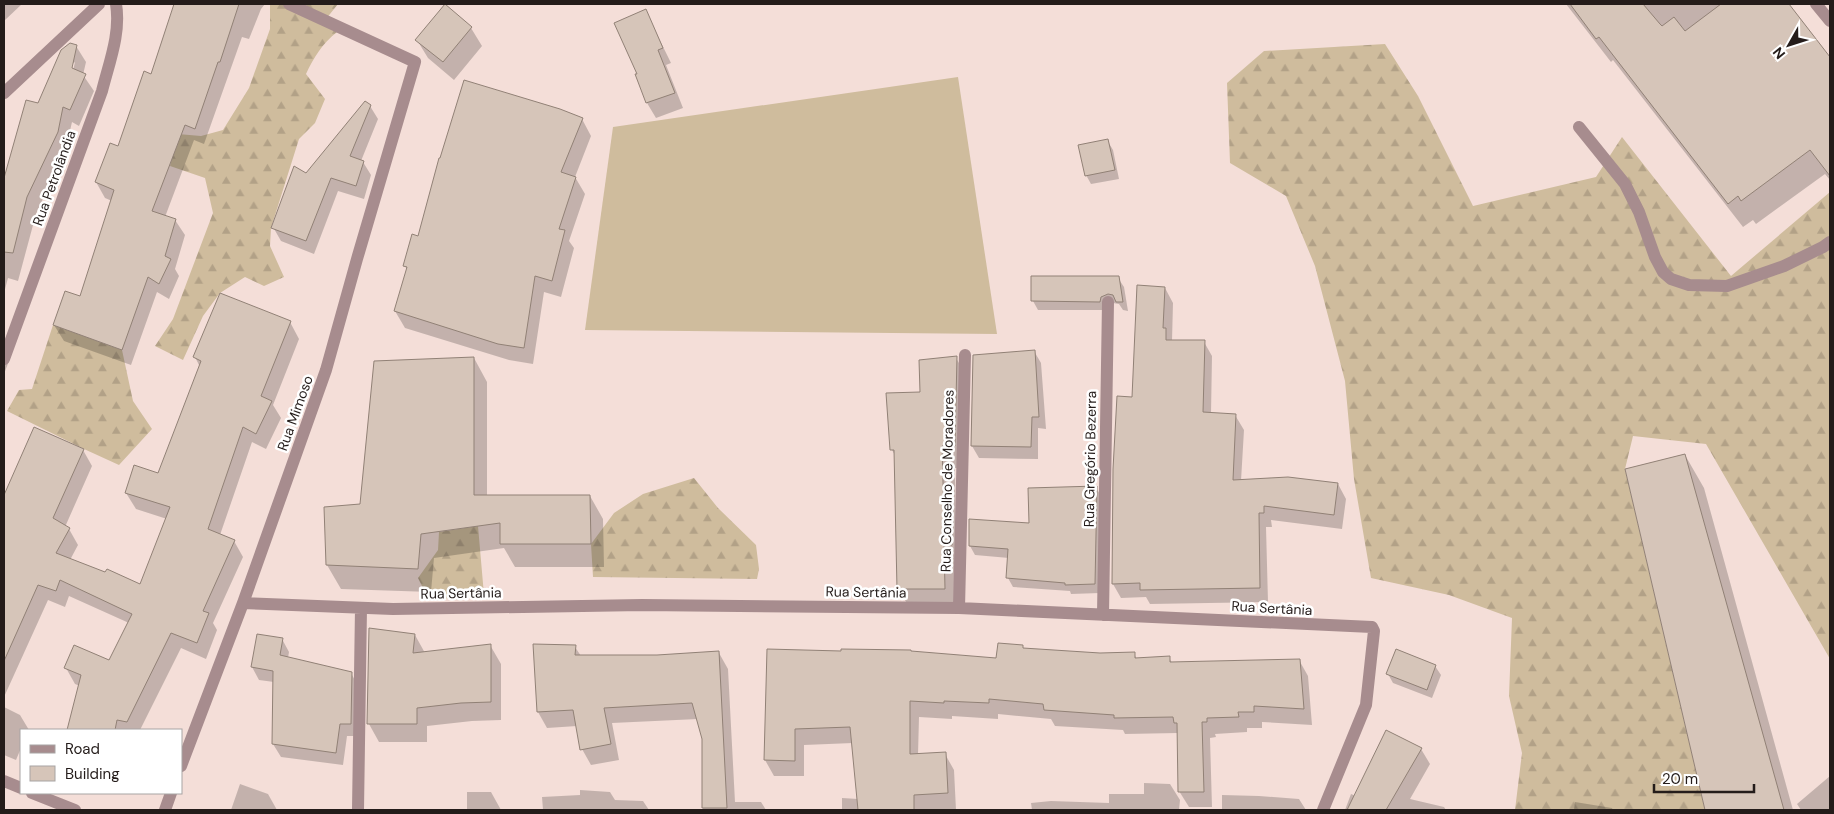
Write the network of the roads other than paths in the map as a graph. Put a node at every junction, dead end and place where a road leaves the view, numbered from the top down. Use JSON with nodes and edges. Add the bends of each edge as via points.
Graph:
{"nodes":[{"id":1,"x":99,"y":4,"type":"edge"},
{"id":2,"x":116,"y":4,"type":"edge"},
{"id":3,"x":289,"y":4,"type":"edge"},
{"id":4,"x":1816,"y":4,"type":"edge"},
{"id":5,"x":1830,"y":21,"type":"edge"},
{"id":6,"x":4,"y":93,"type":"edge"},
{"id":7,"x":1579,"y":127,"type":"dead end"},
{"id":8,"x":1830,"y":242,"type":"edge"},
{"id":9,"x":1108,"y":302,"type":"dead end"},
{"id":10,"x":965,"y":355,"type":"dead end"},
{"id":11,"x":4,"y":359,"type":"edge"},
{"id":12,"x":243,"y":603,"type":"junction"},
{"id":13,"x":361,"y":608,"type":"junction"},
{"id":14,"x":959,"y":608,"type":"junction"},
{"id":15,"x":1103,"y":615,"type":"junction"},
{"id":16,"x":182,"y":763,"type":"edge"},
{"id":17,"x":4,"y":781,"type":"edge"},
{"id":18,"x":20,"y":788,"type":"edge"},
{"id":19,"x":35,"y":794,"type":"edge"},
{"id":20,"x":171,"y":794,"type":"edge"},
{"id":21,"x":75,"y":810,"type":"edge"},
{"id":22,"x":165,"y":810,"type":"edge"},
{"id":23,"x":358,"y":810,"type":"edge"},
{"id":24,"x":1323,"y":810,"type":"edge"}],
"edges":[{"from":1,"to":6,"type":"street"},
{"from":2,"to":11,"type":"street","name":"Rua Petrolândia","via":[[118,17],[102,91]]},
{"from":3,"to":12,"type":"street","name":"Rua Mimoso","via":[[415,62],[326,370]]},
{"from":4,"to":5,"type":"street"},
{"from":7,"to":8,"type":"street","via":[[1625,184],[1655,257],[1671,279],[1689,285],[1727,286],[1784,266]]},
{"from":9,"to":15,"type":"street","name":"Rua Gregório Bezerra"},
{"from":10,"to":14,"type":"street","name":"Rua Conselho de Moradores"},
{"from":12,"to":13,"type":"street","name":"Rua Sertânia"},
{"from":12,"to":16,"type":"street","name":"Rua Mimoso"},
{"from":13,"to":14,"type":"street","name":"Rua Sertânia","via":[[642,605]]},
{"from":13,"to":23,"type":"street"},
{"from":14,"to":15,"type":"street","name":"Rua Sertânia"},
{"from":15,"to":24,"type":"street","name":"Rua Sertânia","via":[[1372,627],[1366,705]]},
{"from":17,"to":18,"type":"street"},
{"from":19,"to":21,"type":"street"},
{"from":20,"to":22,"type":"street"}]}
